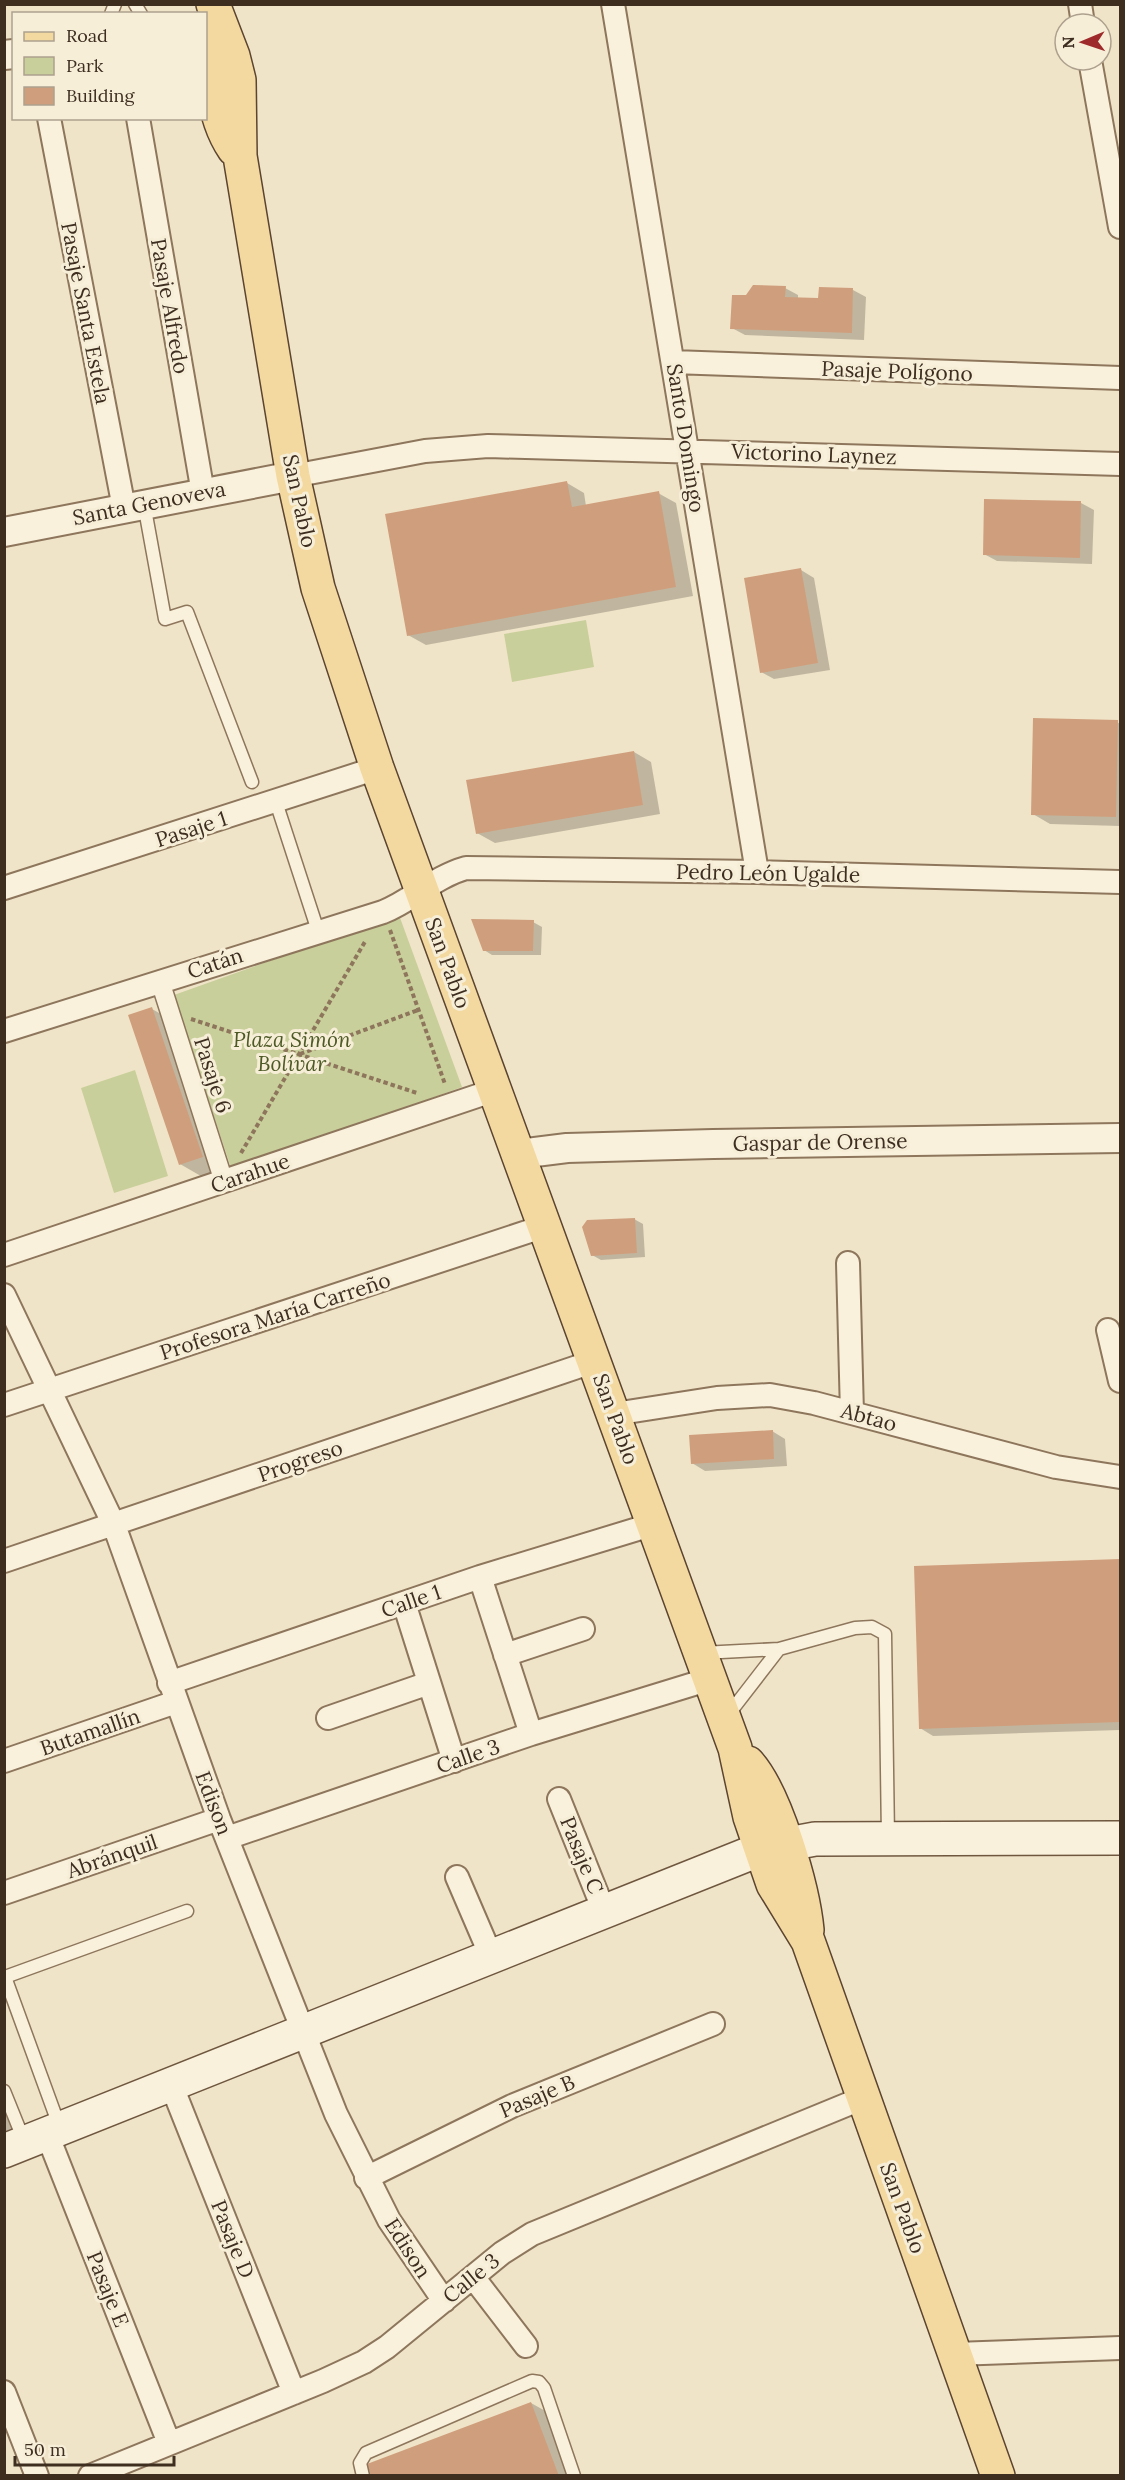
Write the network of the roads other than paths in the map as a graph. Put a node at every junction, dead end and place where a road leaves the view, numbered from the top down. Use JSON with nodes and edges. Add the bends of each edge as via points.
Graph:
{"nodes":[{"id":1,"x":614,"y":4,"type":"edge"},
{"id":2,"x":215,"y":10,"type":"edge"},
{"id":3,"x":1092,"y":72,"type":"edge"},
{"id":4,"x":49,"y":120,"type":"edge"},
{"id":5,"x":138,"y":120,"type":"edge"},
{"id":6,"x":1120,"y":227,"type":"edge"},
{"id":7,"x":673,"y":362,"type":"junction"},
{"id":8,"x":1120,"y":378,"type":"edge"},
{"id":9,"x":688,"y":451,"type":"junction"},
{"id":10,"x":1120,"y":464,"type":"edge"},
{"id":11,"x":293,"y":476,"type":"junction"},
{"id":12,"x":203,"y":493,"type":"junction"},
{"id":13,"x":134,"y":506,"type":"junction"},
{"id":14,"x":4,"y":532,"type":"edge"},
{"id":15,"x":377,"y":768,"type":"junction"},
{"id":16,"x":252,"y":782,"type":"dead end"},
{"id":17,"x":276,"y":802,"type":"junction"},
{"id":18,"x":757,"y":872,"type":"junction"},
{"id":19,"x":1120,"y":882,"type":"edge"},
{"id":20,"x":4,"y":888,"type":"edge"},
{"id":21,"x":421,"y":889,"type":"junction"},
{"id":22,"x":318,"y":931,"type":"junction"},
{"id":23,"x":160,"y":981,"type":"junction"},
{"id":24,"x":4,"y":1030,"type":"edge"},
{"id":25,"x":495,"y":1090,"type":"junction"},
{"id":26,"x":1120,"y":1138,"type":"edge"},
{"id":27,"x":519,"y":1154,"type":"junction"},
{"id":28,"x":224,"y":1182,"type":"junction"},
{"id":29,"x":545,"y":1226,"type":"junction"},
{"id":30,"x":4,"y":1255,"type":"edge"},
{"id":31,"x":848,"y":1263,"type":"dead end"},
{"id":32,"x":4,"y":1295,"type":"edge"},
{"id":33,"x":1108,"y":1330,"type":"dead end"},
{"id":34,"x":595,"y":1360,"type":"junction"},
{"id":35,"x":1120,"y":1381,"type":"edge"},
{"id":36,"x":51,"y":1390,"type":"junction"},
{"id":37,"x":4,"y":1405,"type":"edge"},
{"id":38,"x":852,"y":1413,"type":"junction"},
{"id":39,"x":614,"y":1414,"type":"junction"},
{"id":40,"x":1120,"y":1477,"type":"edge"},
{"id":41,"x":654,"y":1524,"type":"junction"},
{"id":42,"x":114,"y":1525,"type":"junction"},
{"id":43,"x":4,"y":1562,"type":"edge"},
{"id":44,"x":480,"y":1577,"type":"junction"},
{"id":45,"x":404,"y":1603,"type":"junction"},
{"id":46,"x":583,"y":1629,"type":"dead end"},
{"id":47,"x":779,"y":1649,"type":"junction"},
{"id":48,"x":505,"y":1655,"type":"junction"},
{"id":49,"x":705,"y":1666,"type":"junction"},
{"id":50,"x":429,"y":1683,"type":"junction"},
{"id":51,"x":172,"y":1693,"type":"junction"},
{"id":52,"x":328,"y":1718,"type":"dead end"},
{"id":53,"x":531,"y":1734,"type":"junction"},
{"id":54,"x":730,"y":1734,"type":"junction"},
{"id":55,"x":4,"y":1761,"type":"edge"},
{"id":56,"x":454,"y":1761,"type":"junction"},
{"id":57,"x":559,"y":1799,"type":"dead end"},
{"id":58,"x":223,"y":1829,"type":"junction"},
{"id":59,"x":888,"y":1838,"type":"junction"},
{"id":60,"x":1120,"y":1838,"type":"edge"},
{"id":61,"x":773,"y":1846,"type":"junction"},
{"id":62,"x":457,"y":1877,"type":"dead end"},
{"id":63,"x":4,"y":1893,"type":"edge"},
{"id":64,"x":187,"y":1911,"type":"dead end"},
{"id":65,"x":604,"y":1911,"type":"junction"},
{"id":66,"x":491,"y":1956,"type":"junction"},
{"id":67,"x":713,"y":2024,"type":"dead end"},
{"id":68,"x":303,"y":2031,"type":"junction"},
{"id":69,"x":171,"y":2084,"type":"junction"},
{"id":70,"x":4,"y":2091,"type":"edge"},
{"id":71,"x":863,"y":2098,"type":"junction"},
{"id":72,"x":34,"y":2139,"type":"edge"},
{"id":73,"x":366,"y":2178,"type":"junction"},
{"id":74,"x":473,"y":2277,"type":"junction"},
{"id":75,"x":444,"y":2301,"type":"junction"},
{"id":76,"x":526,"y":2346,"type":"dead end"},
{"id":77,"x":1120,"y":2348,"type":"edge"},
{"id":78,"x":955,"y":2354,"type":"junction"},
{"id":79,"x":4,"y":2392,"type":"edge"},
{"id":80,"x":294,"y":2393,"type":"junction"},
{"id":81,"x":169,"y":2444,"type":"junction"},
{"id":82,"x":37,"y":2475,"type":"edge"},
{"id":83,"x":90,"y":2475,"type":"edge"},
{"id":84,"x":363,"y":2475,"type":"edge"},
{"id":85,"x":574,"y":2475,"type":"edge"},
{"id":86,"x":998,"y":2475,"type":"edge"}],
"edges":[{"from":1,"to":7,"type":"street","name":"Santo Domingo"},
{"from":2,"to":11,"type":"main road","name":"San Pablo","via":[[211,60],[217,101],[225,131],[240,156]]},
{"from":3,"to":6,"type":"street"},
{"from":4,"to":13,"type":"street","name":"Pasaje Santa Estela"},
{"from":5,"to":12,"type":"street","name":"Pasaje Alfredo"},
{"from":7,"to":8,"type":"street","name":"Pasaje Polígono"},
{"from":7,"to":9,"type":"street","name":"Santo Domingo"},
{"from":9,"to":10,"type":"street","name":"Victorino Laynez"},
{"from":9,"to":11,"type":"street","name":"Victorino Laynez","via":[[456,448]]},
{"from":9,"to":18,"type":"street","name":"Santo Domingo"},
{"from":11,"to":12,"type":"street","name":"Santa Genoveva"},
{"from":11,"to":15,"type":"main road","name":"San Pablo","via":[[318,588]]},
{"from":12,"to":13,"type":"street","name":"Santa Genoveva"},
{"from":13,"to":14,"type":"street","name":"Santa Genoveva"},
{"from":13,"to":16,"type":"lane","via":[[165,619],[187,612]]},
{"from":15,"to":17,"type":"street","name":"Pasaje 1"},
{"from":15,"to":21,"type":"main road","name":"San Pablo"},
{"from":17,"to":20,"type":"street","name":"Pasaje 1"},
{"from":17,"to":22,"type":"lane"},
{"from":18,"to":19,"type":"street","name":"Pedro León Ugalde"},
{"from":18,"to":21,"type":"street","name":"Pedro León Ugalde","via":[[466,868],[448,873]]},
{"from":21,"to":22,"type":"street","name":"Catán","via":[[401,905]]},
{"from":21,"to":25,"type":"main road","name":"San Pablo"},
{"from":22,"to":23,"type":"street","name":"Catán"},
{"from":23,"to":24,"type":"street","name":"Catán"},
{"from":23,"to":28,"type":"street","name":"Pasaje 6"},
{"from":25,"to":27,"type":"main road","name":"San Pablo"},
{"from":25,"to":28,"type":"street","name":"Carahue"},
{"from":26,"to":27,"type":"street","name":"Gaspar de Orense","via":[[702,1144],[567,1148]]},
{"from":27,"to":29,"type":"main road","name":"San Pablo"},
{"from":28,"to":30,"type":"street","name":"Carahue"},
{"from":29,"to":34,"type":"main road","name":"San Pablo"},
{"from":29,"to":36,"type":"street","name":"Profesora María Carreño"},
{"from":31,"to":38,"type":"street"},
{"from":32,"to":36,"type":"street","name":"Edison"},
{"from":33,"to":35,"type":"street"},
{"from":34,"to":39,"type":"main road","name":"San Pablo"},
{"from":34,"to":42,"type":"street","name":"Progreso"},
{"from":36,"to":37,"type":"street","name":"Profesora María Carreño"},
{"from":36,"to":42,"type":"street","name":"Edison"},
{"from":38,"to":39,"type":"street","name":"Abtao","via":[[762,1395]]},
{"from":38,"to":40,"type":"street","name":"Abtao","via":[[1056,1467]]},
{"from":39,"to":41,"type":"main road","name":"San Pablo"},
{"from":41,"to":44,"type":"street","name":"Calle 1"},
{"from":41,"to":49,"type":"main road","name":"San Pablo"},
{"from":42,"to":43,"type":"street","name":"Progreso"},
{"from":42,"to":51,"type":"street","name":"Edison"},
{"from":44,"to":45,"type":"street","name":"Calle 1"},
{"from":44,"to":48,"type":"street"},
{"from":45,"to":50,"type":"street"},
{"from":45,"to":51,"type":"street","name":"Calle 1"},
{"from":46,"to":48,"type":"street"},
{"from":47,"to":49,"type":"lane"},
{"from":47,"to":54,"type":"lane"},
{"from":47,"to":59,"type":"lane","via":[[855,1628],[872,1627],[885,1634]]},
{"from":48,"to":53,"type":"street"},
{"from":49,"to":53,"type":"street","name":"Calle 3"},
{"from":49,"to":54,"type":"main road","name":"San Pablo"},
{"from":50,"to":52,"type":"street"},
{"from":50,"to":56,"type":"street"},
{"from":51,"to":55,"type":"street","name":"Butamallín"},
{"from":51,"to":58,"type":"street","name":"Edison"},
{"from":53,"to":56,"type":"street","name":"Calle 3"},
{"from":54,"to":61,"type":"main road","name":"San Pablo","via":[[750,1818]]},
{"from":56,"to":58,"type":"street","name":"Calle 3"},
{"from":57,"to":65,"type":"street","name":"Pasaje C"},
{"from":58,"to":63,"type":"street","name":"Abránquil"},
{"from":58,"to":68,"type":"street","name":"Edison"},
{"from":59,"to":60,"type":"main road"},
{"from":59,"to":61,"type":"main road","via":[[815,1839]]},
{"from":61,"to":65,"type":"main road"},
{"from":61,"to":71,"type":"main road","name":"San Pablo","via":[[773,1884],[808,1941]]},
{"from":62,"to":66,"type":"street"},
{"from":64,"to":72,"type":"lane","via":[[5,1977]]},
{"from":65,"to":66,"type":"main road"},
{"from":66,"to":68,"type":"main road"},
{"from":67,"to":73,"type":"street","name":"Pasaje B","via":[[512,2106]]},
{"from":68,"to":69,"type":"main road"},
{"from":68,"to":73,"type":"street","name":"Edison"},
{"from":69,"to":72,"type":"main road"},
{"from":69,"to":80,"type":"street","name":"Pasaje D"},
{"from":70,"to":72,"type":"lane"},
{"from":71,"to":74,"type":"street","name":"Calle 3","via":[[532,2234]]},
{"from":71,"to":78,"type":"main road","name":"San Pablo"},
{"from":72,"to":81,"type":"street","name":"Pasaje E"},
{"from":73,"to":75,"type":"street","name":"Edison"},
{"from":74,"to":75,"type":"street","name":"Calle 3"},
{"from":74,"to":76,"type":"street"},
{"from":75,"to":80,"type":"street","name":"Calle 3","via":[[364,2362]]},
{"from":77,"to":78,"type":"street"},
{"from":78,"to":86,"type":"main road","name":"San Pablo"},
{"from":79,"to":82,"type":"street"},
{"from":80,"to":81,"type":"street","name":"Calle 3"},
{"from":81,"to":83,"type":"street","name":"Calle 3"},
{"from":84,"to":85,"type":"lane","via":[[360,2463],[366,2453],[532,2381],[544,2388]]}]}
